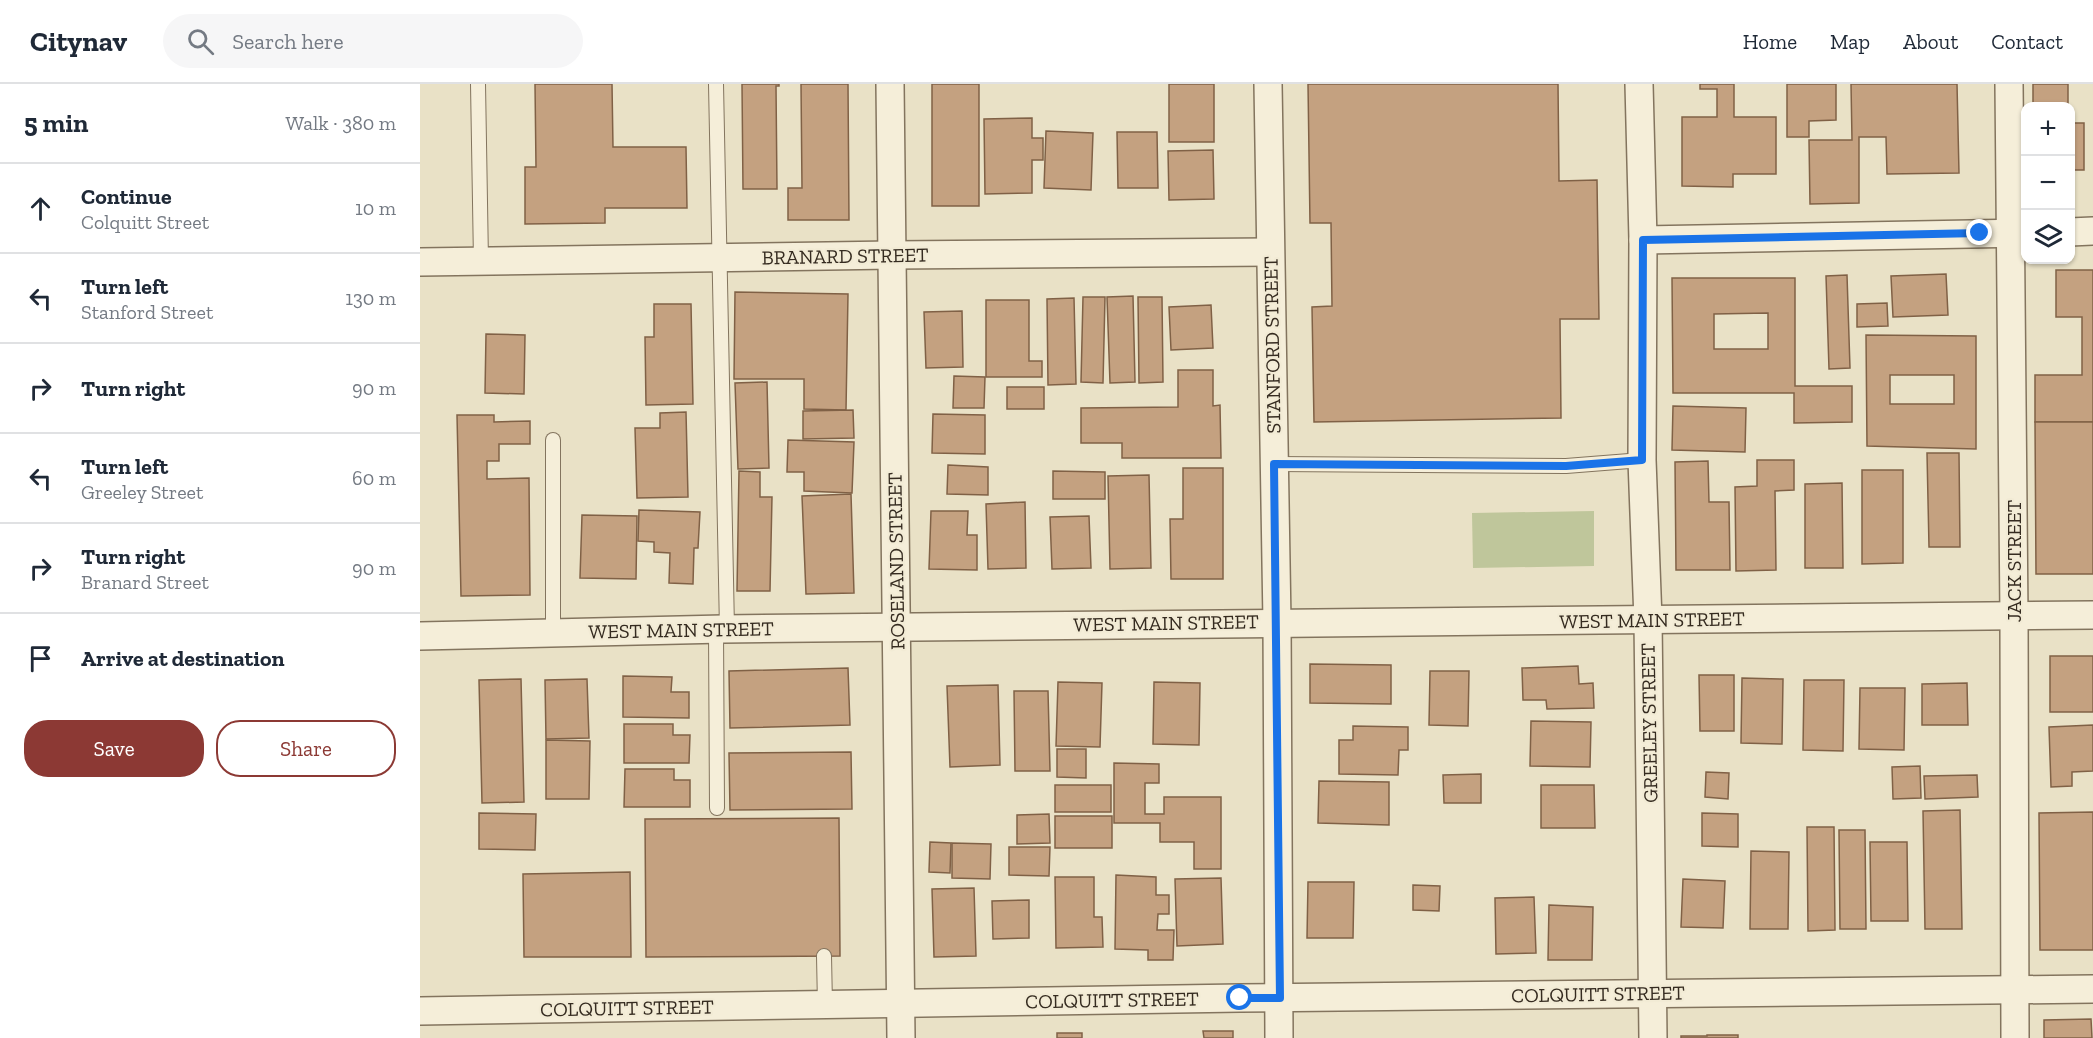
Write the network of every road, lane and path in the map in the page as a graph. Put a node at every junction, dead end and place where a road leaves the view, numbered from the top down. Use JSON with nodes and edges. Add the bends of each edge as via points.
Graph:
{"nodes":[{"id":1,"x":478,"y":84,"type":"edge"},
{"id":2,"x":716,"y":84,"type":"edge"},
{"id":3,"x":890,"y":84,"type":"edge"},
{"id":4,"x":1268,"y":84,"type":"edge"},
{"id":5,"x":1640,"y":84,"type":"edge"},
{"id":6,"x":2009,"y":84,"type":"edge"},
{"id":7,"x":2093,"y":231,"type":"edge"},
{"id":8,"x":2075,"y":232,"type":"edge"},
{"id":9,"x":2019,"y":233,"type":"edge"},
{"id":10,"x":1643,"y":240,"type":"junction"},
{"id":11,"x":1270,"y":252,"type":"junction"},
{"id":12,"x":892,"y":255,"type":"junction"},
{"id":13,"x":718,"y":258,"type":"junction"},
{"id":14,"x":481,"y":261,"type":"junction"},
{"id":15,"x":420,"y":262,"type":"edge"},
{"id":16,"x":553,"y":440,"type":"dead end"},
{"id":17,"x":1642,"y":460,"type":"junction"},
{"id":18,"x":1274,"y":464,"type":"junction"},
{"id":19,"x":2093,"y":615,"type":"edge"},
{"id":20,"x":2014,"y":616,"type":"junction"},
{"id":21,"x":1648,"y":620,"type":"junction"},
{"id":22,"x":1276,"y":622,"type":"junction"},
{"id":23,"x":897,"y":627,"type":"junction"},
{"id":24,"x":721,"y":629,"type":"junction"},
{"id":25,"x":553,"y":633,"type":"junction"},
{"id":26,"x":420,"y":636,"type":"edge"},
{"id":27,"x":717,"y":808,"type":"dead end"},
{"id":28,"x":824,"y":956,"type":"dead end"},
{"id":29,"x":2093,"y":989,"type":"edge"},
{"id":30,"x":2015,"y":990,"type":"junction"},
{"id":31,"x":1653,"y":994,"type":"junction"},
{"id":32,"x":1280,"y":998,"type":"junction"},
{"id":33,"x":901,"y":1003,"type":"junction"},
{"id":34,"x":825,"y":1005,"type":"junction"},
{"id":35,"x":420,"y":1011,"type":"edge"},
{"id":36,"x":901,"y":1038,"type":"edge"},
{"id":37,"x":1280,"y":1038,"type":"edge"},
{"id":38,"x":1653,"y":1038,"type":"edge"},
{"id":39,"x":2015,"y":1038,"type":"edge"}],
"edges":[{"from":1,"to":14,"type":"lane"},
{"from":2,"to":13,"type":"lane"},
{"from":3,"to":12,"type":"street","name":"ROSELAND STREET"},
{"from":4,"to":11,"type":"street","name":"STANFORD STREET"},
{"from":5,"to":10,"type":"street","name":"GREELEY STREET"},
{"from":6,"to":9,"type":"street","name":"JACK STREET"},
{"from":7,"to":8,"type":"street"},
{"from":9,"to":10,"type":"street"},
{"from":9,"to":20,"type":"street","name":"JACK STREET"},
{"from":10,"to":17,"type":"street","name":"GREELEY STREET"},
{"from":11,"to":12,"type":"street","name":"BRANARD STREET"},
{"from":11,"to":18,"type":"street","name":"STANFORD STREET"},
{"from":12,"to":13,"type":"street","name":"BRANARD STREET"},
{"from":12,"to":23,"type":"street","name":"ROSELAND STREET"},
{"from":13,"to":14,"type":"street","name":"BRANARD STREET"},
{"from":13,"to":24,"type":"lane"},
{"from":14,"to":15,"type":"street","name":"BRANARD STREET"},
{"from":16,"to":25,"type":"lane"},
{"from":17,"to":18,"type":"lane","via":[[1566,466]]},
{"from":17,"to":21,"type":"street","name":"GREELEY STREET"},
{"from":18,"to":22,"type":"street","name":"STANFORD STREET"},
{"from":19,"to":20,"type":"street","name":"WEST MAIN STREET"},
{"from":20,"to":21,"type":"street","name":"WEST MAIN STREET"},
{"from":20,"to":30,"type":"street","name":"JACK STREET"},
{"from":21,"to":22,"type":"street","name":"WEST MAIN STREET"},
{"from":21,"to":31,"type":"street","name":"GREELEY STREET"},
{"from":22,"to":23,"type":"street","name":"WEST MAIN STREET"},
{"from":22,"to":32,"type":"street","name":"STANFORD STREET"},
{"from":23,"to":24,"type":"street","name":"WEST MAIN STREET"},
{"from":23,"to":33,"type":"street","name":"ROSELAND STREET"},
{"from":24,"to":25,"type":"street","name":"WEST MAIN STREET"},
{"from":24,"to":27,"type":"lane"},
{"from":25,"to":26,"type":"street","name":"WEST MAIN STREET"},
{"from":28,"to":34,"type":"lane"},
{"from":29,"to":30,"type":"street","name":"COLQUITT STREET"},
{"from":30,"to":31,"type":"street","name":"COLQUITT STREET"},
{"from":30,"to":39,"type":"street","name":"JACK STREET"},
{"from":31,"to":32,"type":"street","name":"COLQUITT STREET"},
{"from":31,"to":38,"type":"street","name":"GREELEY STREET"},
{"from":32,"to":33,"type":"street","name":"COLQUITT STREET"},
{"from":32,"to":37,"type":"street","name":"STANFORD STREET"},
{"from":33,"to":34,"type":"street","name":"COLQUITT STREET"},
{"from":33,"to":36,"type":"street","name":"ROSELAND STREET"},
{"from":34,"to":35,"type":"street","name":"COLQUITT STREET"}]}
